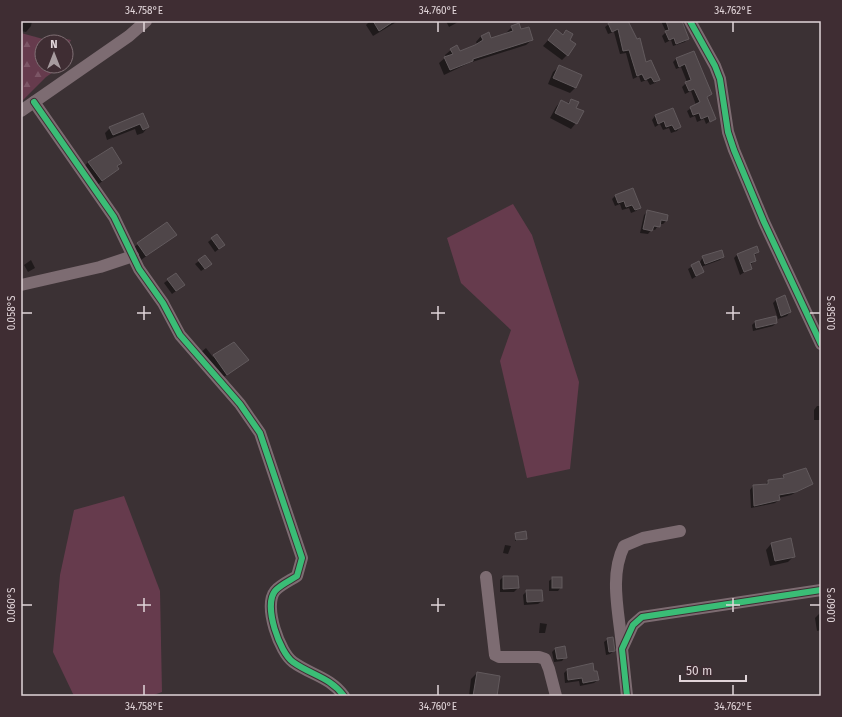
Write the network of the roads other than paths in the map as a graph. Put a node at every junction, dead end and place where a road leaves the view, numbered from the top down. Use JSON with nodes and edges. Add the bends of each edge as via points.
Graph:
{"nodes":[{"id":1,"x":146,"y":21,"type":"edge"},
{"id":2,"x":690,"y":21,"type":"edge"},
{"id":3,"x":34,"y":102,"type":"junction"},
{"id":4,"x":21,"y":111,"type":"edge"},
{"id":5,"x":133,"y":256,"type":"junction"},
{"id":6,"x":21,"y":285,"type":"edge"},
{"id":7,"x":821,"y":344,"type":"edge"},
{"id":8,"x":680,"y":532,"type":"dead end"},
{"id":9,"x":486,"y":577,"type":"dead end"},
{"id":10,"x":821,"y":590,"type":"edge"},
{"id":11,"x":622,"y":649,"type":"junction"},
{"id":12,"x":344,"y":696,"type":"edge"},
{"id":13,"x":556,"y":696,"type":"edge"},
{"id":14,"x":627,"y":696,"type":"edge"}],
"edges":[{"from":1,"to":3,"type":"street","via":[[129,36]]},
{"from":2,"to":7,"type":"street","via":[[720,79],[728,132],[734,150],[767,229]]},
{"from":3,"to":4,"type":"street"},
{"from":3,"to":5,"type":"street","via":[[114,217]]},
{"from":5,"to":6,"type":"street","via":[[100,267]]},
{"from":5,"to":12,"type":"street","via":[[139,270],[164,303],[180,335],[240,404],[260,433],[302,558],[297,576],[274,592],[271,610],[276,636],[286,655],[293,662],[336,686]]},
{"from":8,"to":11,"type":"street","via":[[629,542],[621,552],[615,579]]},
{"from":9,"to":13,"type":"street","via":[[494,655],[545,659]]},
{"from":10,"to":11,"type":"street","via":[[642,617],[631,628]]},
{"from":11,"to":14,"type":"street"}]}
